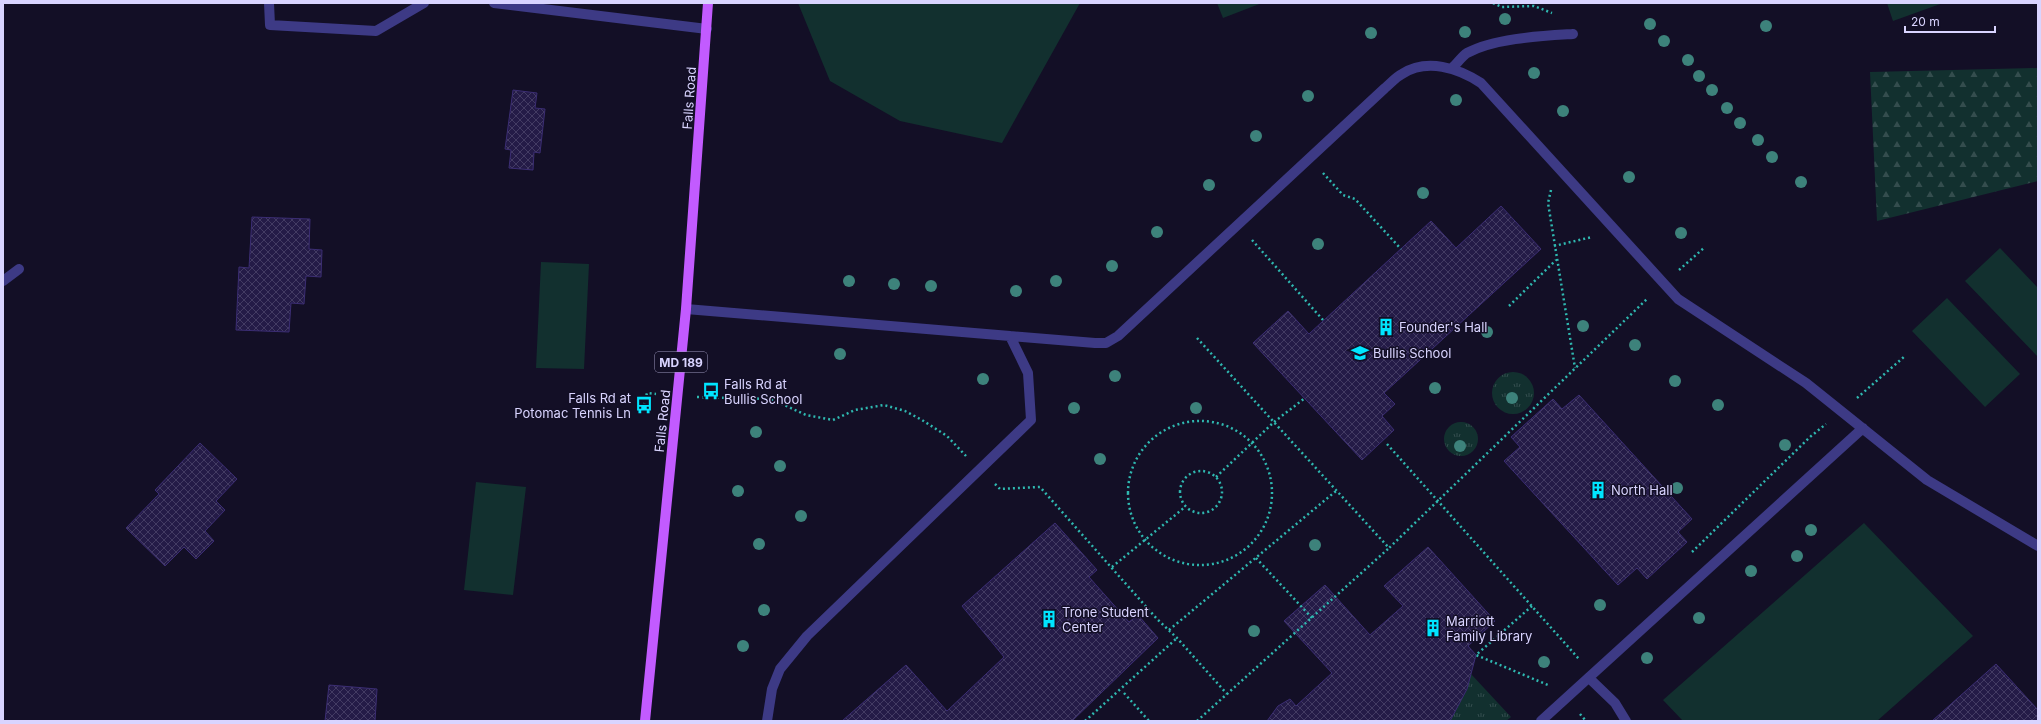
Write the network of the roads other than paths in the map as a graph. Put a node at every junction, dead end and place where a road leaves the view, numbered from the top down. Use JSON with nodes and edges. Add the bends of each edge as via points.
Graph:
{"nodes":[{"id":1,"x":269,"y":3,"type":"edge"},
{"id":2,"x":424,"y":3,"type":"edge"},
{"id":3,"x":494,"y":3,"type":"edge"},
{"id":4,"x":708,"y":3,"type":"edge"},
{"id":5,"x":707,"y":29,"type":"junction"},
{"id":6,"x":1573,"y":34,"type":"dead end"},
{"id":7,"x":1452,"y":68,"type":"junction"},
{"id":8,"x":19,"y":269,"type":"dead end"},
{"id":9,"x":3,"y":281,"type":"edge"},
{"id":10,"x":686,"y":309,"type":"junction"},
{"id":11,"x":1010,"y":336,"type":"junction"},
{"id":12,"x":1863,"y":428,"type":"junction"},
{"id":13,"x":2038,"y":546,"type":"edge"},
{"id":14,"x":1589,"y":678,"type":"junction"},
{"id":15,"x":645,"y":721,"type":"edge"},
{"id":16,"x":767,"y":721,"type":"edge"},
{"id":17,"x":1541,"y":721,"type":"edge"},
{"id":18,"x":1626,"y":721,"type":"edge"}],
"edges":[{"from":1,"to":2,"type":"street","via":[[270,25],[376,31]]},
{"from":3,"to":5,"type":"street"},
{"from":4,"to":5,"type":"main road","name":"Falls Road","number":"MD 189"},
{"from":5,"to":10,"type":"main road","name":"Falls Road","number":"MD 189"},
{"from":6,"to":7,"type":"street","via":[[1527,37],[1482,47],[1466,54]]},
{"from":7,"to":11,"type":"street","via":[[1422,67],[1402,73],[1118,336],[1106,343]]},
{"from":7,"to":12,"type":"street","via":[[1481,83],[1678,299],[1806,383]]},
{"from":8,"to":9,"type":"street"},
{"from":10,"to":11,"type":"street"},
{"from":10,"to":15,"type":"main road","name":"Falls Road","number":"MD 189"},
{"from":11,"to":16,"type":"street","via":[[1028,373],[1032,420],[978,469],[807,636],[780,669],[772,689]]},
{"from":12,"to":13,"type":"street","via":[[1927,480]]},
{"from":12,"to":14,"type":"street"},
{"from":14,"to":17,"type":"street"},
{"from":14,"to":18,"type":"street","via":[[1615,703]]}]}
